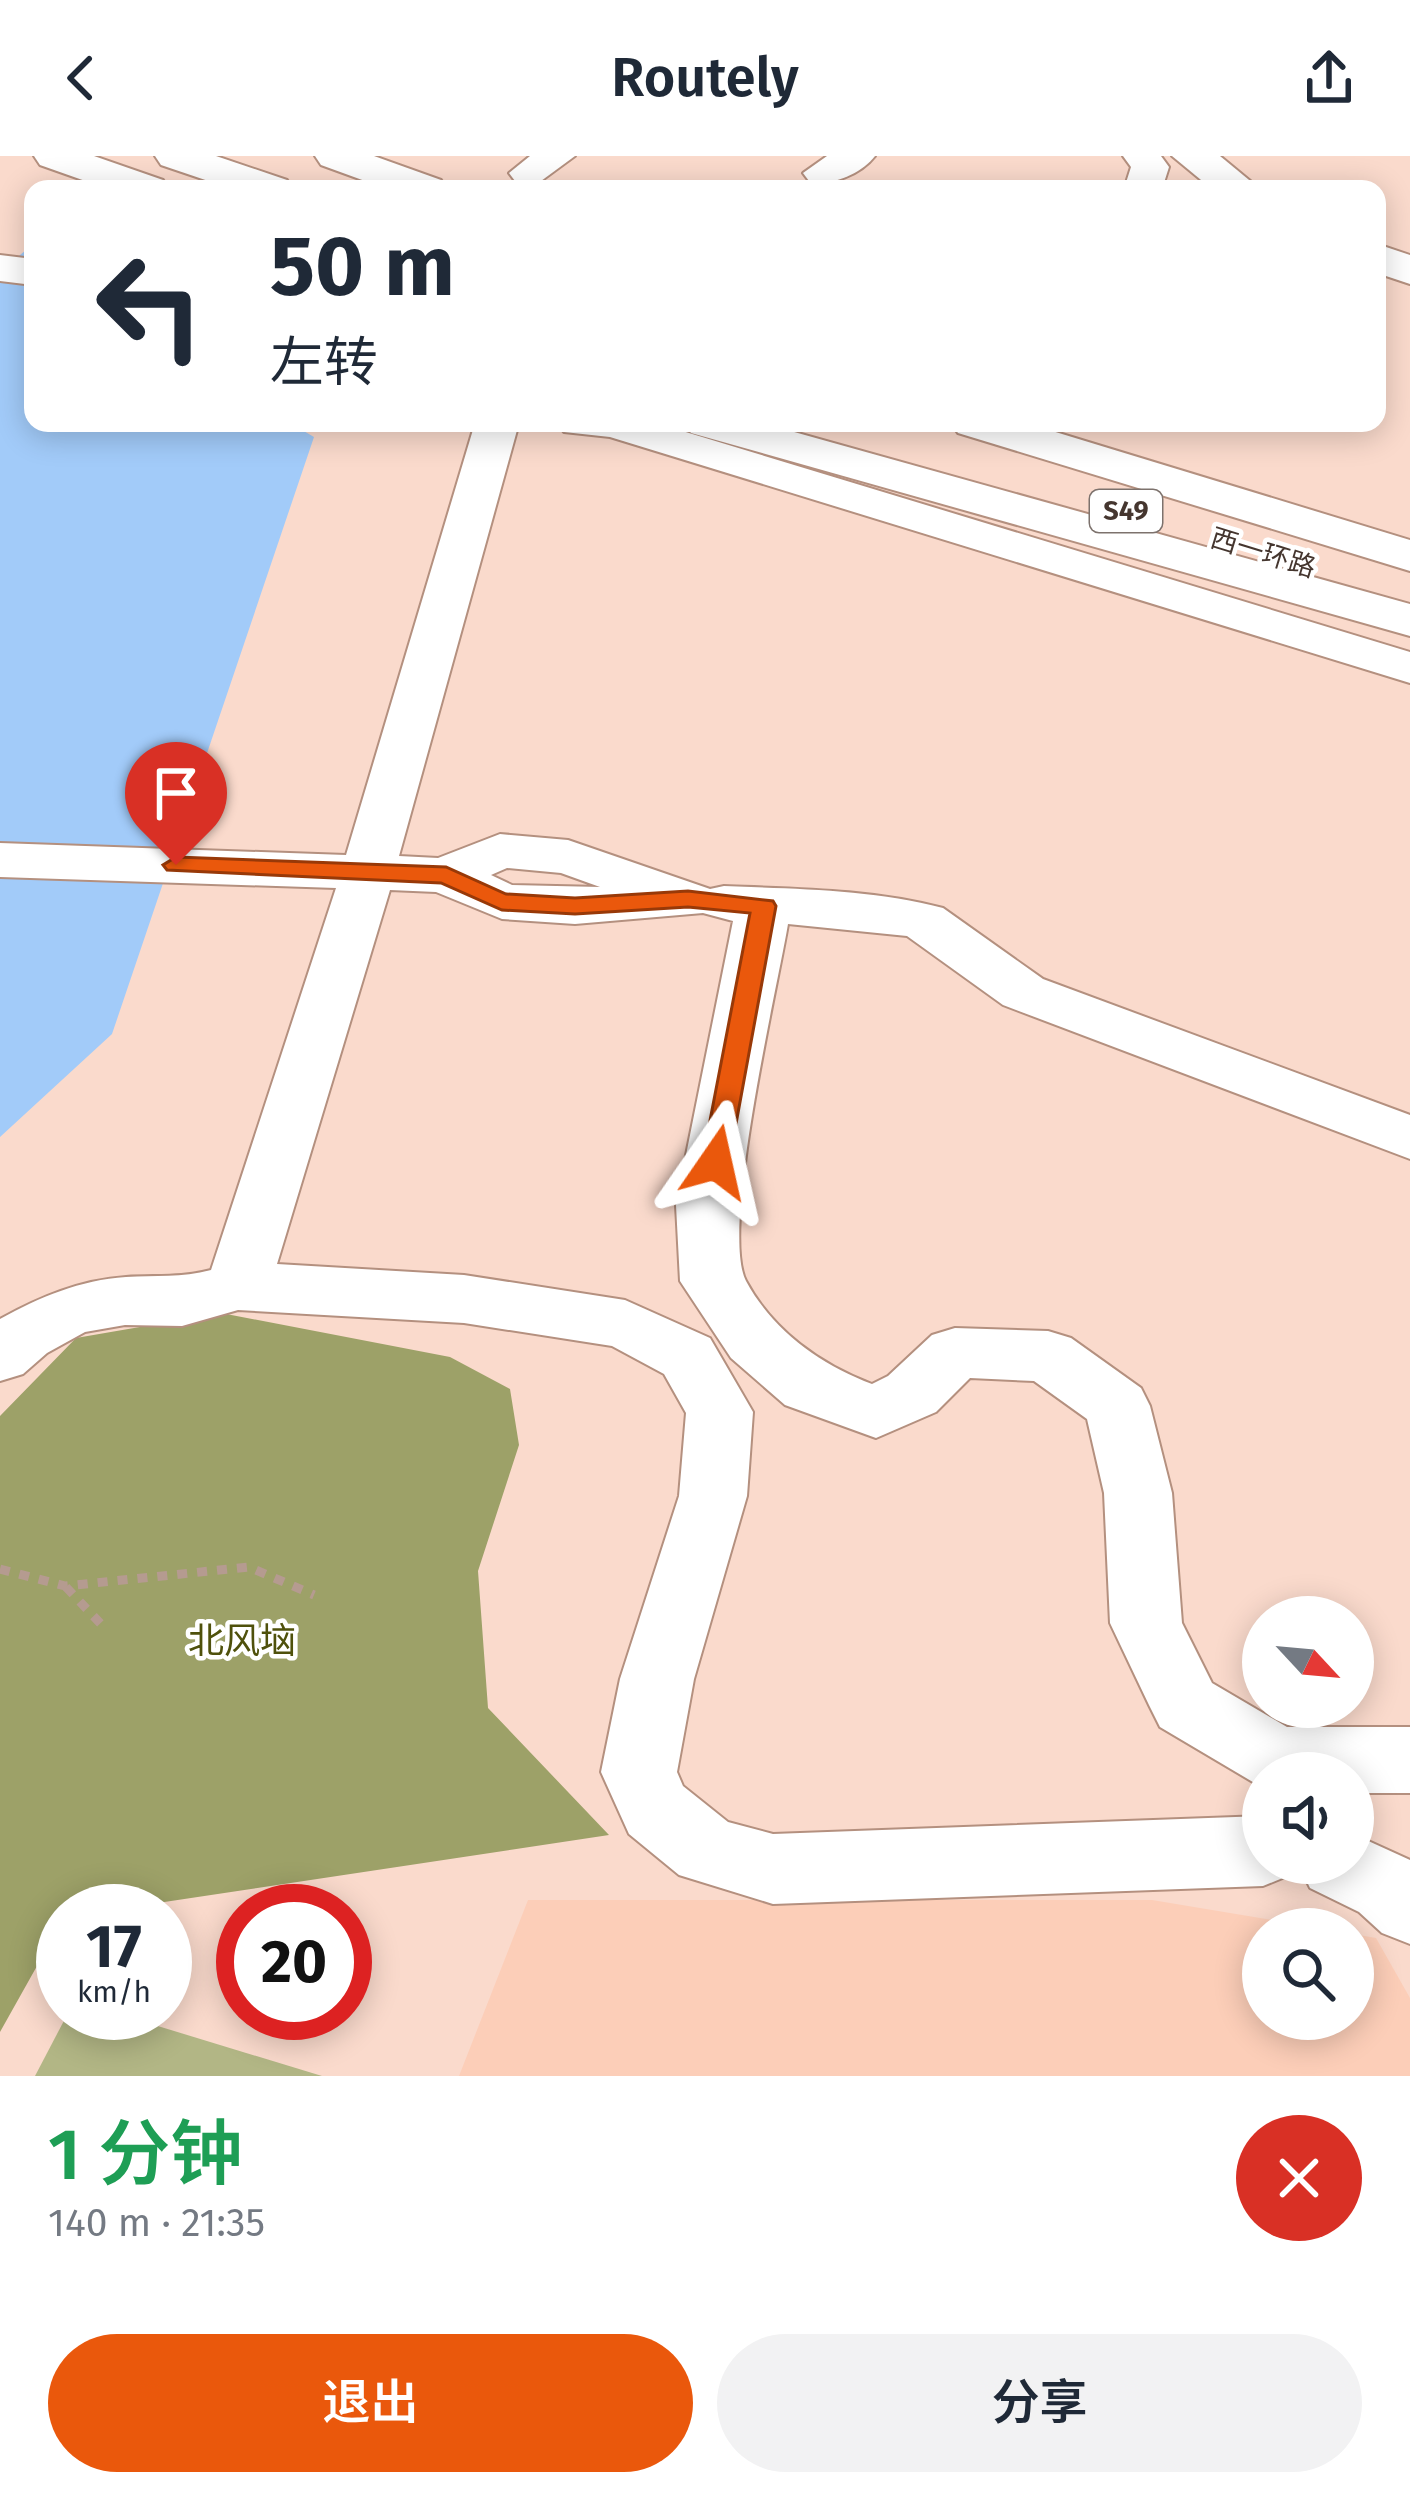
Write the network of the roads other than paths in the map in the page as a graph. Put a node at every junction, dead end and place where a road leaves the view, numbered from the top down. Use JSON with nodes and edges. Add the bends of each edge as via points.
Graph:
{"nodes":[{"id":1,"x":55,"y":156,"type":"edge"},
{"id":2,"x":176,"y":156,"type":"edge"},
{"id":3,"x":336,"y":156,"type":"edge"},
{"id":4,"x":1193,"y":156,"type":"edge"},
{"id":5,"x":123,"y":180,"type":"edge"},
{"id":6,"x":246,"y":180,"type":"edge"},
{"id":7,"x":401,"y":180,"type":"edge"},
{"id":8,"x":1226,"y":180,"type":"edge"},
{"id":9,"x":494,"y":432,"type":"edge"},
{"id":10,"x":639,"y":432,"type":"edge"},
{"id":11,"x":740,"y":432,"type":"edge"},
{"id":12,"x":870,"y":432,"type":"edge"},
{"id":13,"x":1005,"y":432,"type":"edge"},
{"id":14,"x":1094,"y":432,"type":"edge"},
{"id":15,"x":1410,"y":538,"type":"edge"},
{"id":16,"x":1410,"y":556,"type":"edge"},
{"id":17,"x":1410,"y":599,"type":"edge"},
{"id":18,"x":1410,"y":620,"type":"edge"},
{"id":19,"x":1410,"y":668,"type":"edge"},
{"id":20,"x":0,"y":860,"type":"edge"},
{"id":21,"x":368,"y":872,"type":"junction"},
{"id":22,"x":764,"y":906,"type":"junction"},
{"id":23,"x":1410,"y":1138,"type":"edge"},
{"id":24,"x":238,"y":1286,"type":"junction"},
{"id":25,"x":0,"y":1356,"type":"edge"},
{"id":26,"x":1410,"y":1760,"type":"edge"},
{"id":27,"x":1242,"y":1852,"type":"edge"},
{"id":28,"x":1374,"y":1881,"type":"edge"},
{"id":29,"x":1410,"y":1908,"type":"edge"}],
"edges":[{"from":1,"to":5,"type":"main road"},
{"from":2,"to":6,"type":"main road"},
{"from":3,"to":7,"type":"main road"},
{"from":4,"to":8,"type":"main road"},
{"from":9,"to":21,"type":"street"},
{"from":10,"to":19,"type":"street"},
{"from":11,"to":18,"type":"main road"},
{"from":12,"to":17,"type":"main road","name":"西一环路","number":"S49"},
{"from":13,"to":16,"type":"main road","name":"西一环路","number":"S49"},
{"from":14,"to":15,"type":"main road"},
{"from":20,"to":21,"type":"street"},
{"from":21,"to":22,"type":"street","via":[[446,875],[500,851],[568,857],[688,899]]},
{"from":21,"to":24,"type":"street"},
{"from":22,"to":23,"type":"street","via":[[923,921],[1024,992]]},
{"from":22,"to":26,"type":"street","via":[[707,1204],[712,1281],[754,1341],[808,1387],[876,1412],[912,1394],[955,1353],[1048,1356],[1117,1406],[1138,1493],[1146,1623],[1186,1706],[1277,1760]]},
{"from":24,"to":25,"type":"street","via":[[182,1303],[125,1300],[70,1311]]},
{"from":24,"to":27,"type":"street","via":[[464,1299],[625,1324],[687,1356],[720,1412],[713,1496],[657,1678],[639,1772],[656,1810],[706,1851],[773,1869]]},
{"from":28,"to":29,"type":"street"}]}
